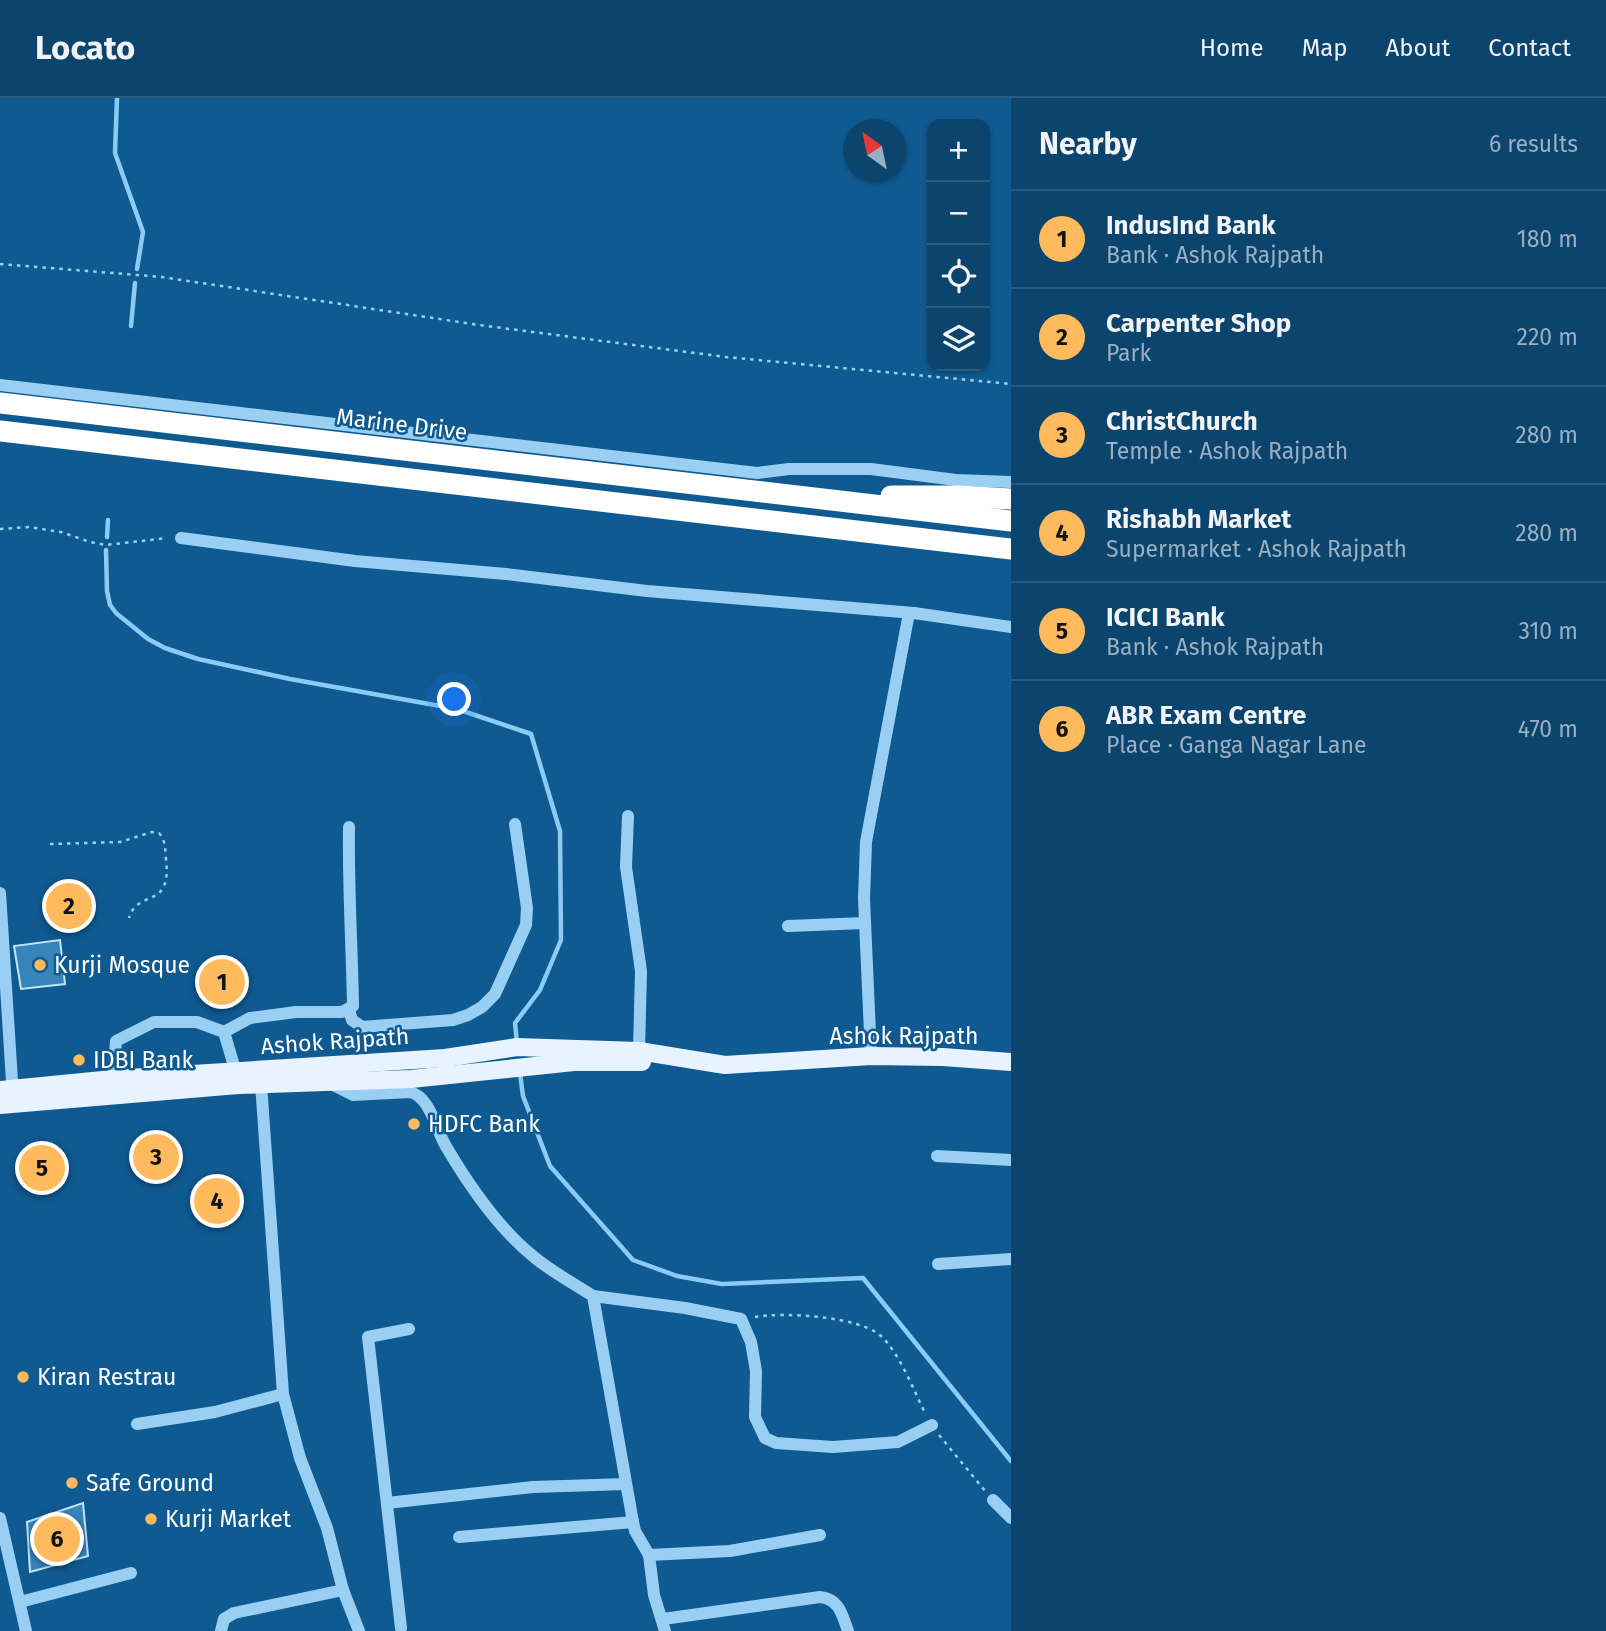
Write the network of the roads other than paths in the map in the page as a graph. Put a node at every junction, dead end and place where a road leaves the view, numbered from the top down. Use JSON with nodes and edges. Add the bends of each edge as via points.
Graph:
{"nodes":[{"id":1,"x":0,"y":385,"type":"edge"},
{"id":2,"x":0,"y":403,"type":"edge"},
{"id":3,"x":0,"y":431,"type":"edge"},
{"id":4,"x":1011,"y":482,"type":"edge"},
{"id":5,"x":808,"y":498,"type":"junction"},
{"id":6,"x":1011,"y":499,"type":"edge"},
{"id":7,"x":1011,"y":521,"type":"edge"},
{"id":8,"x":181,"y":538,"type":"road end"},
{"id":9,"x":1011,"y":549,"type":"edge"},
{"id":10,"x":909,"y":613,"type":"junction"},
{"id":11,"x":1011,"y":627,"type":"edge"},
{"id":12,"x":628,"y":816,"type":"dead end"},
{"id":13,"x":515,"y":824,"type":"dead end"},
{"id":14,"x":349,"y":827,"type":"dead end"},
{"id":15,"x":0,"y":893,"type":"edge"},
{"id":16,"x":866,"y":923,"type":"junction"},
{"id":17,"x":788,"y":926,"type":"dead end"},
{"id":18,"x":349,"y":1010,"type":"junction"},
{"id":19,"x":225,"y":1032,"type":"junction"},
{"id":20,"x":639,"y":1051,"type":"junction"},
{"id":21,"x":569,"y":1055,"type":"junction"},
{"id":22,"x":870,"y":1056,"type":"junction"},
{"id":23,"x":672,"y":1057,"type":"junction"},
{"id":24,"x":1011,"y":1062,"type":"edge"},
{"id":25,"x":237,"y":1078,"type":"junction"},
{"id":26,"x":113,"y":1079,"type":"junction"},
{"id":27,"x":266,"y":1079,"type":"junction"},
{"id":28,"x":195,"y":1081,"type":"junction"},
{"id":29,"x":326,"y":1081,"type":"junction"},
{"id":30,"x":7,"y":1097,"type":"edge"},
{"id":31,"x":937,"y":1156,"type":"dead end"},
{"id":32,"x":1011,"y":1160,"type":"edge"},
{"id":33,"x":1011,"y":1259,"type":"edge"},
{"id":34,"x":937,"y":1264,"type":"dead end"},
{"id":35,"x":593,"y":1296,"type":"junction"},
{"id":36,"x":409,"y":1329,"type":"dead end"},
{"id":37,"x":283,"y":1394,"type":"junction"},
{"id":38,"x":137,"y":1424,"type":"dead end"},
{"id":39,"x":932,"y":1425,"type":"road end"},
{"id":40,"x":626,"y":1484,"type":"junction"},
{"id":41,"x":993,"y":1500,"type":"road end"},
{"id":42,"x":387,"y":1503,"type":"junction"},
{"id":43,"x":0,"y":1518,"type":"edge"},
{"id":44,"x":1011,"y":1518,"type":"edge"},
{"id":45,"x":633,"y":1522,"type":"junction"},
{"id":46,"x":820,"y":1535,"type":"dead end"},
{"id":47,"x":459,"y":1537,"type":"dead end"},
{"id":48,"x":649,"y":1555,"type":"junction"},
{"id":49,"x":131,"y":1573,"type":"dead end"},
{"id":50,"x":343,"y":1590,"type":"junction"},
{"id":51,"x":20,"y":1602,"type":"junction"},
{"id":52,"x":664,"y":1625,"type":"edge"},
{"id":53,"x":401,"y":1628,"type":"dead end"},
{"id":54,"x":26,"y":1631,"type":"edge"},
{"id":55,"x":221,"y":1631,"type":"edge"},
{"id":56,"x":359,"y":1631,"type":"edge"},
{"id":57,"x":848,"y":1631,"type":"edge"}],
"edges":[{"from":1,"to":4,"type":"street","via":[[757,473],[871,470]]},
{"from":2,"to":5,"type":"highway","name":"Marine Drive"},
{"from":3,"to":9,"type":"highway"},
{"from":5,"to":6,"type":"highway"},
{"from":5,"to":7,"type":"highway"},
{"from":8,"to":10,"type":"street","via":[[355,561]]},
{"from":10,"to":11,"type":"street"},
{"from":10,"to":16,"type":"street","via":[[866,842]]},
{"from":12,"to":20,"type":"street","via":[[626,867],[641,971]]},
{"from":13,"to":18,"type":"street","via":[[526,925],[495,994],[482,1007],[453,1020],[362,1027],[352,1020]]},
{"from":14,"to":18,"type":"street","via":[[353,1006]]},
{"from":15,"to":30,"type":"street"},
{"from":16,"to":17,"type":"street"},
{"from":16,"to":22,"type":"street"},
{"from":18,"to":19,"type":"street","via":[[250,1018]]},
{"from":19,"to":25,"type":"street"},
{"from":19,"to":26,"type":"street","via":[[197,1022],[154,1022],[116,1041]]},
{"from":20,"to":21,"type":"main road","name":"Ashok Rajpath"},
{"from":20,"to":23,"type":"main road","name":"Ashok Rajpath"},
{"from":21,"to":23,"type":"main road","name":"Ashok Rajpath","via":[[639,1063]]},
{"from":21,"to":27,"type":"main road","name":"Ashok Rajpath","via":[[517,1047]]},
{"from":21,"to":29,"type":"main road","name":"Ashok Rajpath","via":[[446,1076]]},
{"from":22,"to":23,"type":"main road","name":"Ashok Rajpath","via":[[725,1065]]},
{"from":22,"to":24,"type":"main road","name":"Ashok Rajpath"},
{"from":25,"to":27,"type":"main road","name":"Ashok Rajpath"},
{"from":25,"to":28,"type":"main road","name":"Ashok Rajpath"},
{"from":26,"to":28,"type":"main road","name":"Ashok Rajpath"},
{"from":26,"to":30,"type":"main road","name":"Ashok Rajpath"},
{"from":27,"to":29,"type":"main road","name":"Ashok Rajpath"},
{"from":27,"to":37,"type":"street"},
{"from":28,"to":30,"type":"main road","name":"Ashok Rajpath"},
{"from":29,"to":35,"type":"street","via":[[353,1095],[418,1094],[446,1148],[488,1208],[534,1257]]},
{"from":31,"to":32,"type":"street"},
{"from":33,"to":34,"type":"street"},
{"from":35,"to":39,"type":"street","via":[[741,1319],[751,1342],[755,1417],[765,1438],[776,1443],[833,1447],[898,1442]]},
{"from":35,"to":40,"type":"street"},
{"from":36,"to":42,"type":"street","via":[[368,1337]]},
{"from":37,"to":38,"type":"street","via":[[215,1412]]},
{"from":37,"to":50,"type":"street"},
{"from":40,"to":42,"type":"street","via":[[533,1487]]},
{"from":40,"to":45,"type":"street"},
{"from":41,"to":44,"type":"street"},
{"from":42,"to":53,"type":"street"},
{"from":43,"to":51,"type":"street"},
{"from":45,"to":47,"type":"street"},
{"from":45,"to":48,"type":"street"},
{"from":46,"to":48,"type":"street","via":[[730,1551]]},
{"from":48,"to":52,"type":"street"},
{"from":49,"to":51,"type":"street"},
{"from":50,"to":55,"type":"street","via":[[234,1613],[224,1619]]},
{"from":50,"to":56,"type":"street"},
{"from":51,"to":54,"type":"street"},
{"from":52,"to":57,"type":"street","via":[[820,1597],[837,1605]]}]}
